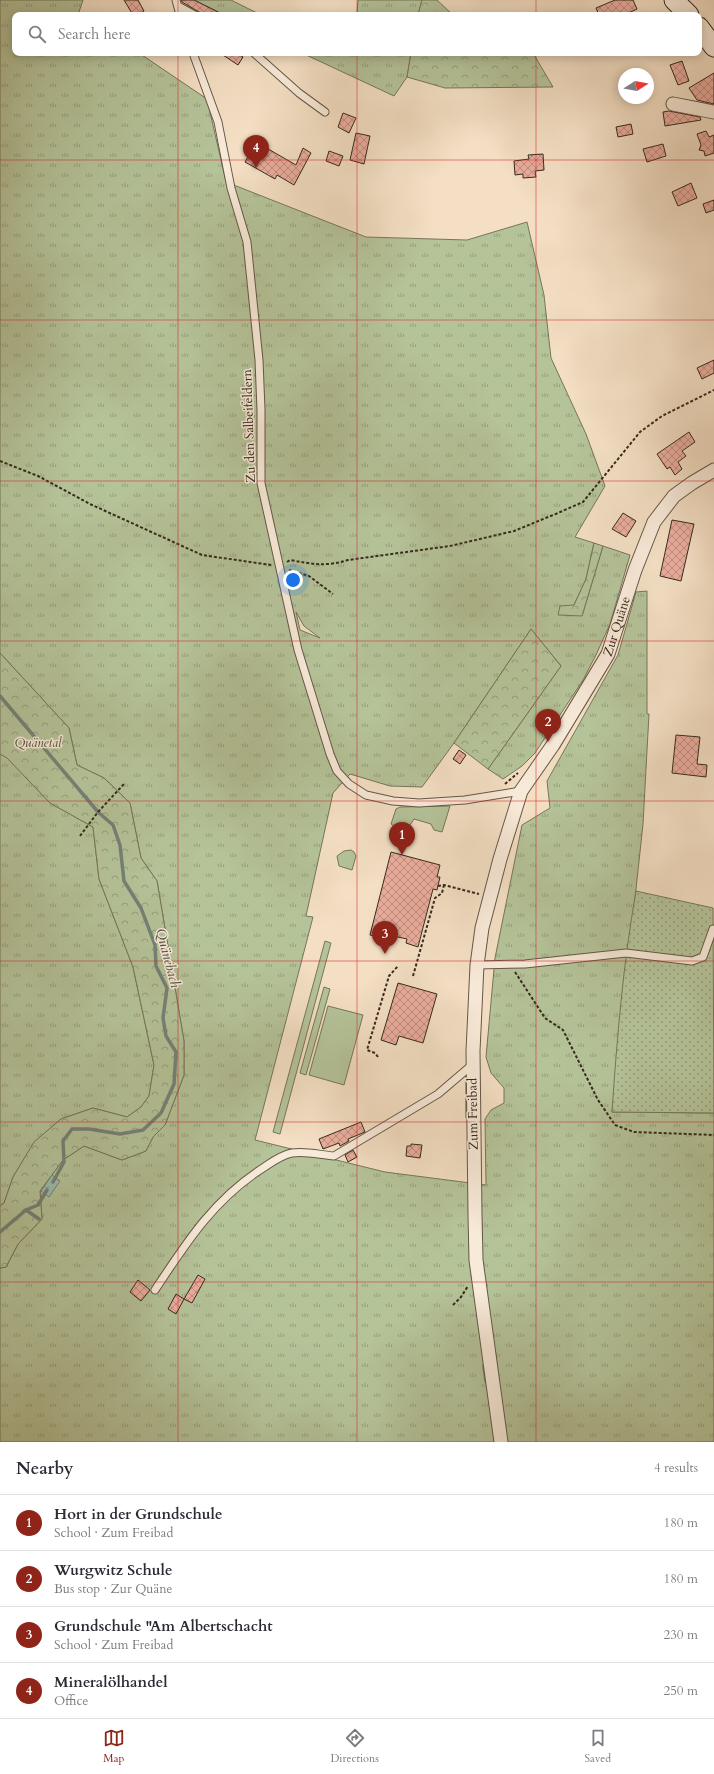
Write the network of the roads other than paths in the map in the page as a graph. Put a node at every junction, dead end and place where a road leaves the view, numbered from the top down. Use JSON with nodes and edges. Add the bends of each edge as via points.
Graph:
{"nodes":[{"id":1,"x":674,"y":0,"type":"edge"},
{"id":2,"x":177,"y":3,"type":"edge"},
{"id":3,"x":190,"y":12,"type":"edge"},
{"id":4,"x":686,"y":12,"type":"edge"},
{"id":5,"x":702,"y":31,"type":"edge"},
{"id":6,"x":714,"y":47,"type":"edge"},
{"id":7,"x":194,"y":56,"type":"edge"},
{"id":8,"x":257,"y":56,"type":"edge"},
{"id":9,"x":673,"y":104,"type":"dead end"},
{"id":10,"x":325,"y":112,"type":"dead end"},
{"id":11,"x":714,"y":112,"type":"edge"},
{"id":12,"x":714,"y":470,"type":"edge"},
{"id":13,"x":521,"y":791,"type":"junction"},
{"id":14,"x":713,"y":929,"type":"dead end"},
{"id":15,"x":477,"y":965,"type":"junction"},
{"id":16,"x":472,"y":1065,"type":"junction"},
{"id":17,"x":155,"y":1290,"type":"dead end"},
{"id":18,"x":501,"y":1442,"type":"edge"}],
"edges":[{"from":1,"to":4,"type":"street"},
{"from":2,"to":3,"type":"lane"},
{"from":5,"to":6,"type":"street"},
{"from":7,"to":13,"type":"lane","name":"Zu den Salbeifeldern","via":[[218,122],[231,188],[247,242],[261,410],[261,483],[298,650],[337,771],[348,784],[366,795],[419,804]]},
{"from":8,"to":10,"type":"lane","via":[[298,93]]},
{"from":9,"to":11,"type":"street"},
{"from":12,"to":13,"type":"street","name":"Zur Quäne","via":[[674,496],[654,522],[635,570],[608,654],[553,745]]},
{"from":13,"to":15,"type":"street","name":"Zum Freibad","via":[[489,898]]},
{"from":14,"to":15,"type":"lane","via":[[703,957],[692,961],[626,953]]},
{"from":15,"to":16,"type":"street","name":"Zum Freibad"},
{"from":16,"to":17,"type":"lane","via":[[438,1094],[334,1156],[310,1152],[291,1153],[279,1157],[245,1180],[212,1210]]},
{"from":16,"to":18,"type":"street","name":"Zum Freibad","via":[[476,1260]]}]}
